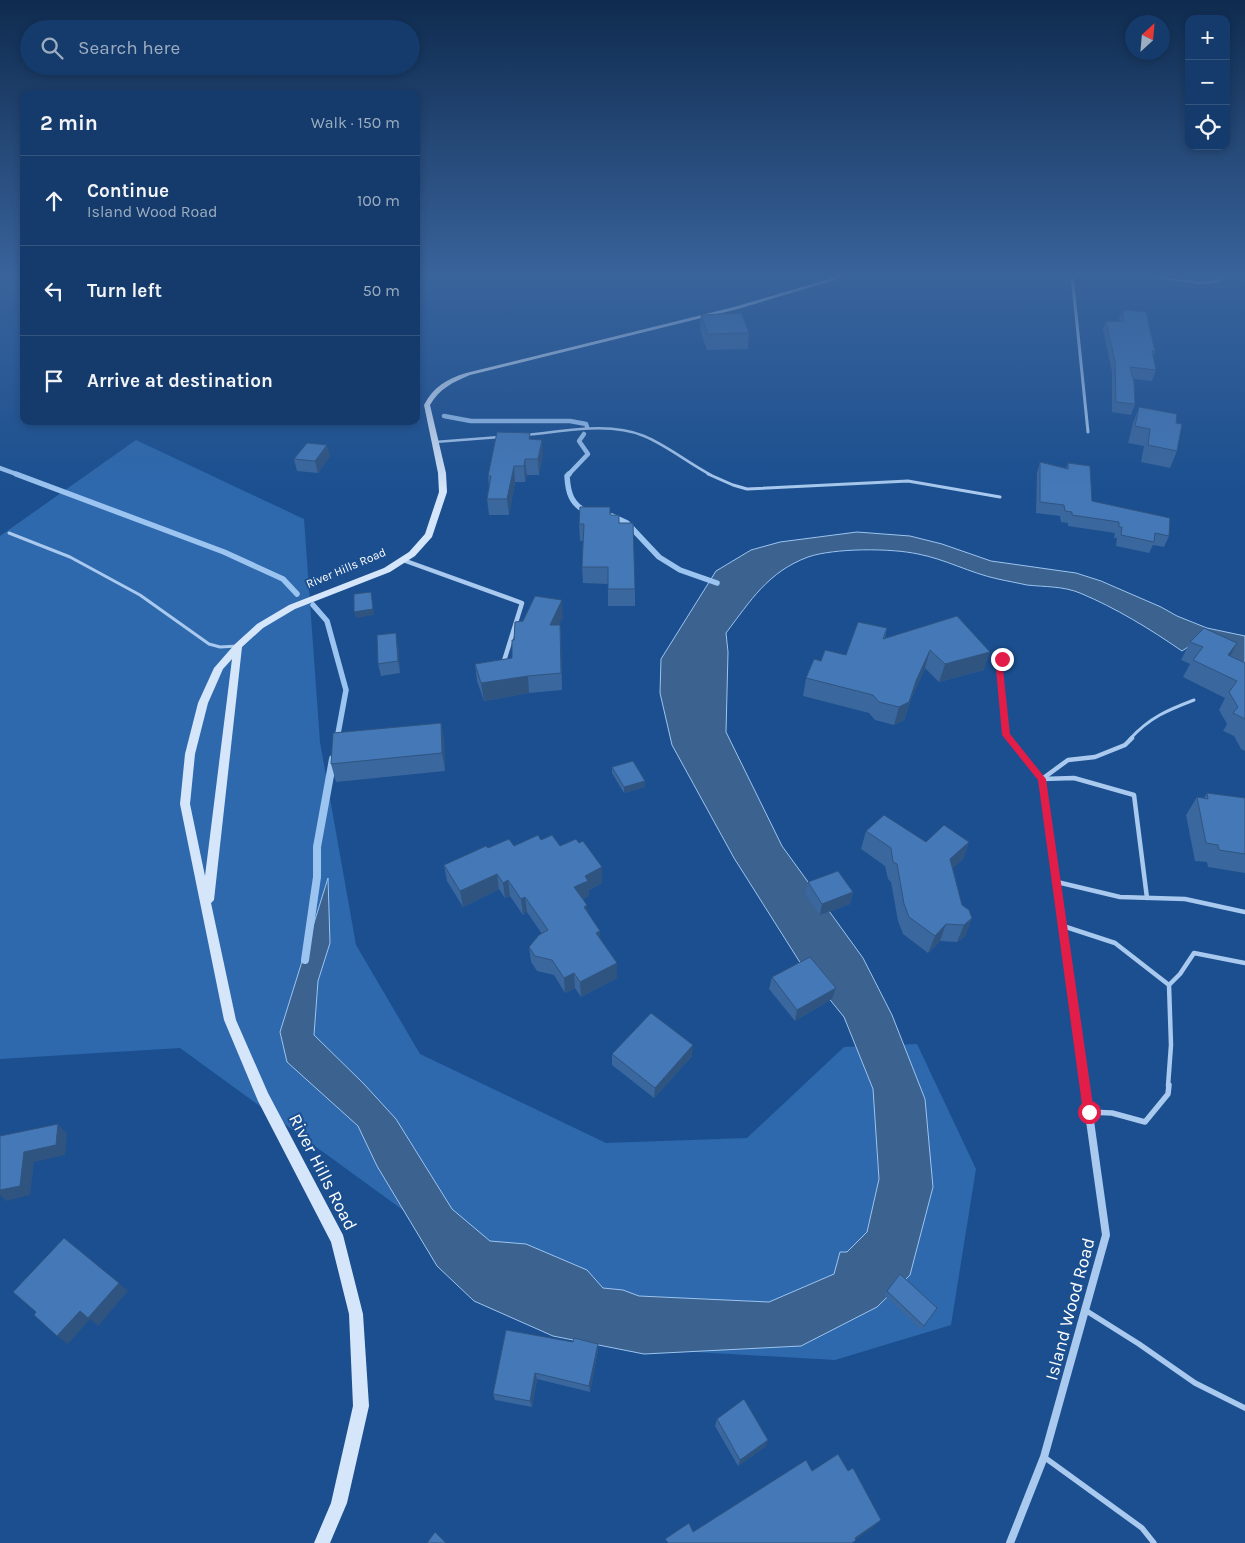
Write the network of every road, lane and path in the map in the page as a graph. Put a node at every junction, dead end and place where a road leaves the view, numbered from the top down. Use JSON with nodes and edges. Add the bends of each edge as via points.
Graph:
{"nodes":[{"id":1,"x":579,"y":347,"type":"edge"},
{"id":2,"x":1079,"y":347,"type":"edge"},
{"id":3,"x":1088,"y":432,"type":"dead end"},
{"id":4,"x":517,"y":436,"type":"edge"},
{"id":5,"x":508,"y":437,"type":"edge"},
{"id":6,"x":436,"y":442,"type":"junction"},
{"id":7,"x":1000,"y":497,"type":"dead end"},
{"id":8,"x":9,"y":533,"type":"dead end"},
{"id":9,"x":403,"y":560,"type":"junction"},
{"id":10,"x":238,"y":646,"type":"junction"},
{"id":11,"x":1002,"y":659,"type":"dead end"},
{"id":12,"x":504,"y":661,"type":"edge"},
{"id":13,"x":1194,"y":700,"type":"dead end"},
{"id":14,"x":1042,"y":779,"type":"junction"},
{"id":15,"x":1056,"y":882,"type":"junction"},
{"id":16,"x":1147,"y":898,"type":"junction"},
{"id":17,"x":207,"y":911,"type":"junction"},
{"id":18,"x":1245,"y":912,"type":"edge"},
{"id":19,"x":1063,"y":926,"type":"junction"},
{"id":20,"x":1245,"y":963,"type":"edge"},
{"id":21,"x":1169,"y":985,"type":"junction"},
{"id":22,"x":1089,"y":1112,"type":"junction"},
{"id":23,"x":1085,"y":1310,"type":"junction"},
{"id":24,"x":1245,"y":1408,"type":"edge"},
{"id":25,"x":1044,"y":1457,"type":"junction"},
{"id":26,"x":322,"y":1543,"type":"edge"},
{"id":27,"x":1010,"y":1543,"type":"edge"},
{"id":28,"x":1154,"y":1543,"type":"edge"}],
"edges":[{"from":1,"to":6,"type":"street","name":"River Hills Road","via":[[455,378],[431,396],[427,405]]},
{"from":2,"to":3,"type":"street"},
{"from":4,"to":7,"type":"lane","via":[[591,430],[631,432],[650,439],[724,483],[747,488],[908,481]]},
{"from":5,"to":6,"type":"lane"},
{"from":6,"to":9,"type":"street","name":"River Hills Road","via":[[443,492],[429,535]]},
{"from":8,"to":10,"type":"lane","via":[[70,557],[140,595],[209,644]]},
{"from":9,"to":10,"type":"street","name":"River Hills Road","via":[[386,570],[292,607],[260,626]]},
{"from":9,"to":12,"type":"street","via":[[522,603]]},
{"from":10,"to":17,"type":"street","name":"River Hills Road"},
{"from":10,"to":17,"type":"street","name":"River Hills Road","via":[[219,668],[203,703],[190,754],[185,804]]},
{"from":11,"to":14,"type":"lane","via":[[999,669],[1006,735]]},
{"from":13,"to":14,"type":"lane","via":[[1158,714],[1125,745],[1095,757],[1068,760]]},
{"from":14,"to":15,"type":"street","name":"Island Wood Road"},
{"from":14,"to":16,"type":"lane","via":[[1074,778],[1134,796]]},
{"from":15,"to":16,"type":"lane","via":[[1120,897]]},
{"from":15,"to":19,"type":"street","name":"Island Wood Road"},
{"from":16,"to":18,"type":"lane","via":[[1184,899]]},
{"from":17,"to":26,"type":"street","name":"River Hills Road","via":[[230,1020],[263,1096],[338,1240],[356,1314],[361,1406],[339,1503]]},
{"from":19,"to":21,"type":"lane","via":[[1115,943]]},
{"from":19,"to":22,"type":"street","name":"Island Wood Road"},
{"from":20,"to":21,"type":"lane","via":[[1194,953]]},
{"from":21,"to":22,"type":"lane","via":[[1171,1045],[1168,1094],[1145,1122],[1112,1113]]},
{"from":22,"to":23,"type":"street","name":"Island Wood Road","via":[[1106,1235]]},
{"from":23,"to":24,"type":"lane","via":[[1195,1383]]},
{"from":23,"to":25,"type":"street","name":"Island Wood Road"},
{"from":25,"to":27,"type":"street","name":"Island Wood Road"},
{"from":25,"to":28,"type":"lane","via":[[1142,1528]]}]}
